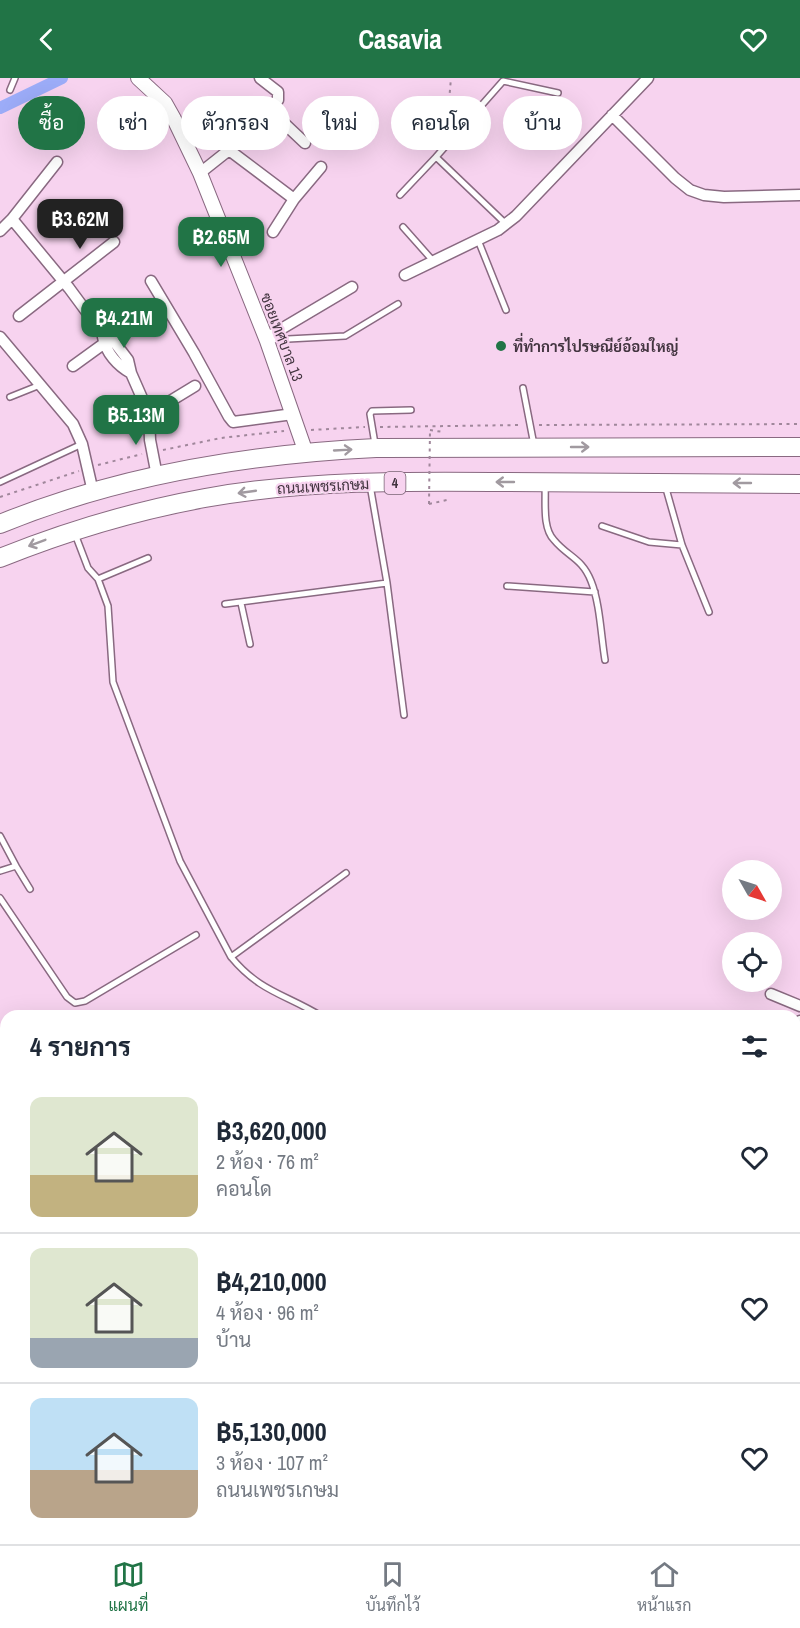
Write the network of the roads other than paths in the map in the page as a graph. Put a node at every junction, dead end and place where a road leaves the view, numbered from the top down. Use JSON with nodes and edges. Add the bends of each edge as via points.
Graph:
{"nodes":[{"id":1,"x":15,"y":78,"type":"edge"},
{"id":2,"x":138,"y":78,"type":"edge"},
{"id":3,"x":260,"y":78,"type":"edge"},
{"id":4,"x":648,"y":78,"type":"edge"},
{"id":5,"x":10,"y":90,"type":"dead end"},
{"id":6,"x":558,"y":93,"type":"dead end"},
{"id":7,"x":278,"y":96,"type":"edge"},
{"id":8,"x":612,"y":115,"type":"junction"},
{"id":9,"x":290,"y":129,"type":"edge"},
{"id":10,"x":302,"y":140,"type":"edge"},
{"id":11,"x":229,"y":150,"type":"joint"},
{"id":12,"x":437,"y":155,"type":"junction"},
{"id":13,"x":57,"y":162,"type":"dead end"},
{"id":14,"x":321,"y":167,"type":"dead end"},
{"id":15,"x":200,"y":173,"type":"junction"},
{"id":16,"x":400,"y":195,"type":"dead end"},
{"id":17,"x":800,"y":195,"type":"edge"},
{"id":18,"x":294,"y":199,"type":"junction"},
{"id":19,"x":12,"y":219,"type":"junction"},
{"id":20,"x":506,"y":224,"type":"junction"},
{"id":21,"x":403,"y":227,"type":"dead end"},
{"id":22,"x":0,"y":231,"type":"edge"},
{"id":23,"x":273,"y":232,"type":"dead end"},
{"id":24,"x":478,"y":240,"type":"junction"},
{"id":25,"x":114,"y":242,"type":"dead end"},
{"id":26,"x":434,"y":262,"type":"junction"},
{"id":27,"x":405,"y":275,"type":"dead end"},
{"id":28,"x":63,"y":281,"type":"junction"},
{"id":29,"x":151,"y":281,"type":"dead end"},
{"id":30,"x":352,"y":287,"type":"dead end"},
{"id":31,"x":398,"y":304,"type":"dead end"},
{"id":32,"x":153,"y":308,"type":"dead end"},
{"id":33,"x":506,"y":310,"type":"dead end"},
{"id":34,"x":19,"y":316,"type":"dead end"},
{"id":35,"x":0,"y":337,"type":"edge"},
{"id":36,"x":106,"y":339,"type":"junction"},
{"id":37,"x":266,"y":339,"type":"junction"},
{"id":38,"x":73,"y":366,"type":"dead end"},
{"id":39,"x":40,"y":385,"type":"junction"},
{"id":40,"x":195,"y":386,"type":"dead end"},
{"id":41,"x":523,"y":388,"type":"dead end"},
{"id":42,"x":10,"y":397,"type":"dead end"},
{"id":43,"x":411,"y":410,"type":"dead end"},
{"id":44,"x":149,"y":414,"type":"junction"},
{"id":45,"x":293,"y":414,"type":"junction"},
{"id":46,"x":82,"y":444,"type":"junction"},
{"id":47,"x":535,"y":447,"type":"junction"},
{"id":48,"x":800,"y":447,"type":"edge"},
{"id":49,"x":376,"y":448,"type":"junction"},
{"id":50,"x":306,"y":453,"type":"junction"},
{"id":51,"x":157,"y":476,"type":"junction"},
{"id":52,"x":0,"y":482,"type":"edge"},
{"id":53,"x":545,"y":482,"type":"junction"},
{"id":54,"x":370,"y":483,"type":"junction"},
{"id":55,"x":665,"y":483,"type":"junction"},
{"id":56,"x":800,"y":484,"type":"edge"},
{"id":57,"x":93,"y":492,"type":"junction"},
{"id":58,"x":0,"y":524,"type":"edge"},
{"id":59,"x":602,"y":526,"type":"dead end"},
{"id":60,"x":73,"y":530,"type":"junction"},
{"id":61,"x":682,"y":545,"type":"junction"},
{"id":62,"x":0,"y":558,"type":"edge"},
{"id":63,"x":148,"y":558,"type":"dead end"},
{"id":64,"x":98,"y":579,"type":"junction"},
{"id":65,"x":387,"y":583,"type":"junction"},
{"id":66,"x":507,"y":586,"type":"dead end"},
{"id":67,"x":595,"y":592,"type":"junction"},
{"id":68,"x":241,"y":603,"type":"junction"},
{"id":69,"x":225,"y":604,"type":"dead end"},
{"id":70,"x":709,"y":612,"type":"dead end"},
{"id":71,"x":250,"y":644,"type":"dead end"},
{"id":72,"x":605,"y":660,"type":"dead end"},
{"id":73,"x":404,"y":715,"type":"dead end"},
{"id":74,"x":0,"y":836,"type":"edge"},
{"id":75,"x":16,"y":866,"type":"junction"},
{"id":76,"x":0,"y":871,"type":"edge"},
{"id":77,"x":346,"y":873,"type":"dead end"},
{"id":78,"x":30,"y":889,"type":"dead end"},
{"id":79,"x":0,"y":898,"type":"edge"},
{"id":80,"x":196,"y":934,"type":"dead end"},
{"id":81,"x":231,"y":957,"type":"junction"},
{"id":82,"x":771,"y":994,"type":"dead end"},
{"id":83,"x":800,"y":1006,"type":"edge"},
{"id":84,"x":309,"y":1010,"type":"edge"}],
"edges":[{"from":1,"to":5,"type":"lane"},
{"from":2,"to":15,"type":"street","name":"ซอยเทศบาล 13","via":[[165,104]]},
{"from":3,"to":7,"type":"street"},
{"from":4,"to":8,"type":"street"},
{"from":6,"to":12,"type":"lane","via":[[503,81]]},
{"from":8,"to":17,"type":"street","via":[[690,190],[724,197]]},
{"from":8,"to":20,"type":"street"},
{"from":9,"to":10,"type":"street"},
{"from":11,"to":15,"type":"street"},
{"from":11,"to":18,"type":"street"},
{"from":12,"to":16,"type":"lane"},
{"from":12,"to":20,"type":"lane"},
{"from":13,"to":19,"type":"street"},
{"from":14,"to":18,"type":"street"},
{"from":15,"to":37,"type":"street","name":"ซอยเทศบาล 13"},
{"from":18,"to":23,"type":"street"},
{"from":19,"to":22,"type":"street"},
{"from":19,"to":28,"type":"street"},
{"from":20,"to":24,"type":"street"},
{"from":21,"to":26,"type":"lane"},
{"from":24,"to":26,"type":"street"},
{"from":24,"to":33,"type":"lane"},
{"from":25,"to":28,"type":"street"},
{"from":26,"to":27,"type":"street"},
{"from":28,"to":34,"type":"street"},
{"from":28,"to":36,"type":"street"},
{"from":29,"to":45,"type":"street","via":[[233,422]]},
{"from":30,"to":37,"type":"street"},
{"from":31,"to":37,"type":"lane","via":[[345,336]]},
{"from":32,"to":36,"type":"street"},
{"from":35,"to":39,"type":"street"},
{"from":36,"to":38,"type":"street"},
{"from":36,"to":44,"type":"street","via":[[128,360]]},
{"from":37,"to":45,"type":"street","name":"ซอยเทศบาล 13"},
{"from":39,"to":42,"type":"lane"},
{"from":39,"to":46,"type":"street","via":[[72,424]]},
{"from":40,"to":44,"type":"street"},
{"from":41,"to":47,"type":"lane"},
{"from":43,"to":49,"type":"lane","via":[[372,411]]},
{"from":44,"to":51,"type":"street"},
{"from":45,"to":50,"type":"street","name":"ซอยเทศบาล 13"},
{"from":46,"to":52,"type":"lane"},
{"from":46,"to":57,"type":"street"},
{"from":47,"to":48,"type":"main road","one_way":true},
{"from":47,"to":49,"type":"main road"},
{"from":50,"to":49,"type":"main road","one_way":true},
{"from":50,"to":51,"type":"main road"},
{"from":51,"to":57,"type":"main road"},
{"from":53,"to":54,"type":"main road","name":"ถนนเพชรเกษม","number":"4","one_way":true},
{"from":53,"to":55,"type":"main road","name":"ถนนเพชรเกษม","number":"4"},
{"from":53,"to":67,"type":"lane","via":[[548,531],[581,563]]},
{"from":54,"to":60,"type":"main road","name":"ถนนเพชรเกษม","number":"4","one_way":true,"via":[[205,498]]},
{"from":54,"to":65,"type":"lane"},
{"from":56,"to":55,"type":"main road","name":"ถนนเพชรเกษม","number":"4","one_way":true},
{"from":55,"to":61,"type":"lane"},
{"from":57,"to":58,"type":"main road"},
{"from":59,"to":61,"type":"lane","via":[[649,542]]},
{"from":60,"to":62,"type":"main road","name":"ถนนเพชรเกษม","number":"4","one_way":true},
{"from":60,"to":64,"type":"lane","via":[[88,568]]},
{"from":61,"to":70,"type":"lane"},
{"from":63,"to":64,"type":"lane"},
{"from":64,"to":81,"type":"lane","via":[[108,606],[113,682],[180,861]]},
{"from":65,"to":68,"type":"lane"},
{"from":65,"to":73,"type":"lane"},
{"from":66,"to":67,"type":"lane"},
{"from":67,"to":72,"type":"lane"},
{"from":68,"to":69,"type":"lane"},
{"from":68,"to":71,"type":"lane"},
{"from":74,"to":75,"type":"lane"},
{"from":75,"to":76,"type":"lane"},
{"from":75,"to":78,"type":"lane"},
{"from":77,"to":81,"type":"lane"},
{"from":79,"to":80,"type":"lane","via":[[67,997],[75,1003]]},
{"from":81,"to":84,"type":"lane","via":[[260,985]]},
{"from":82,"to":83,"type":"street"}]}
